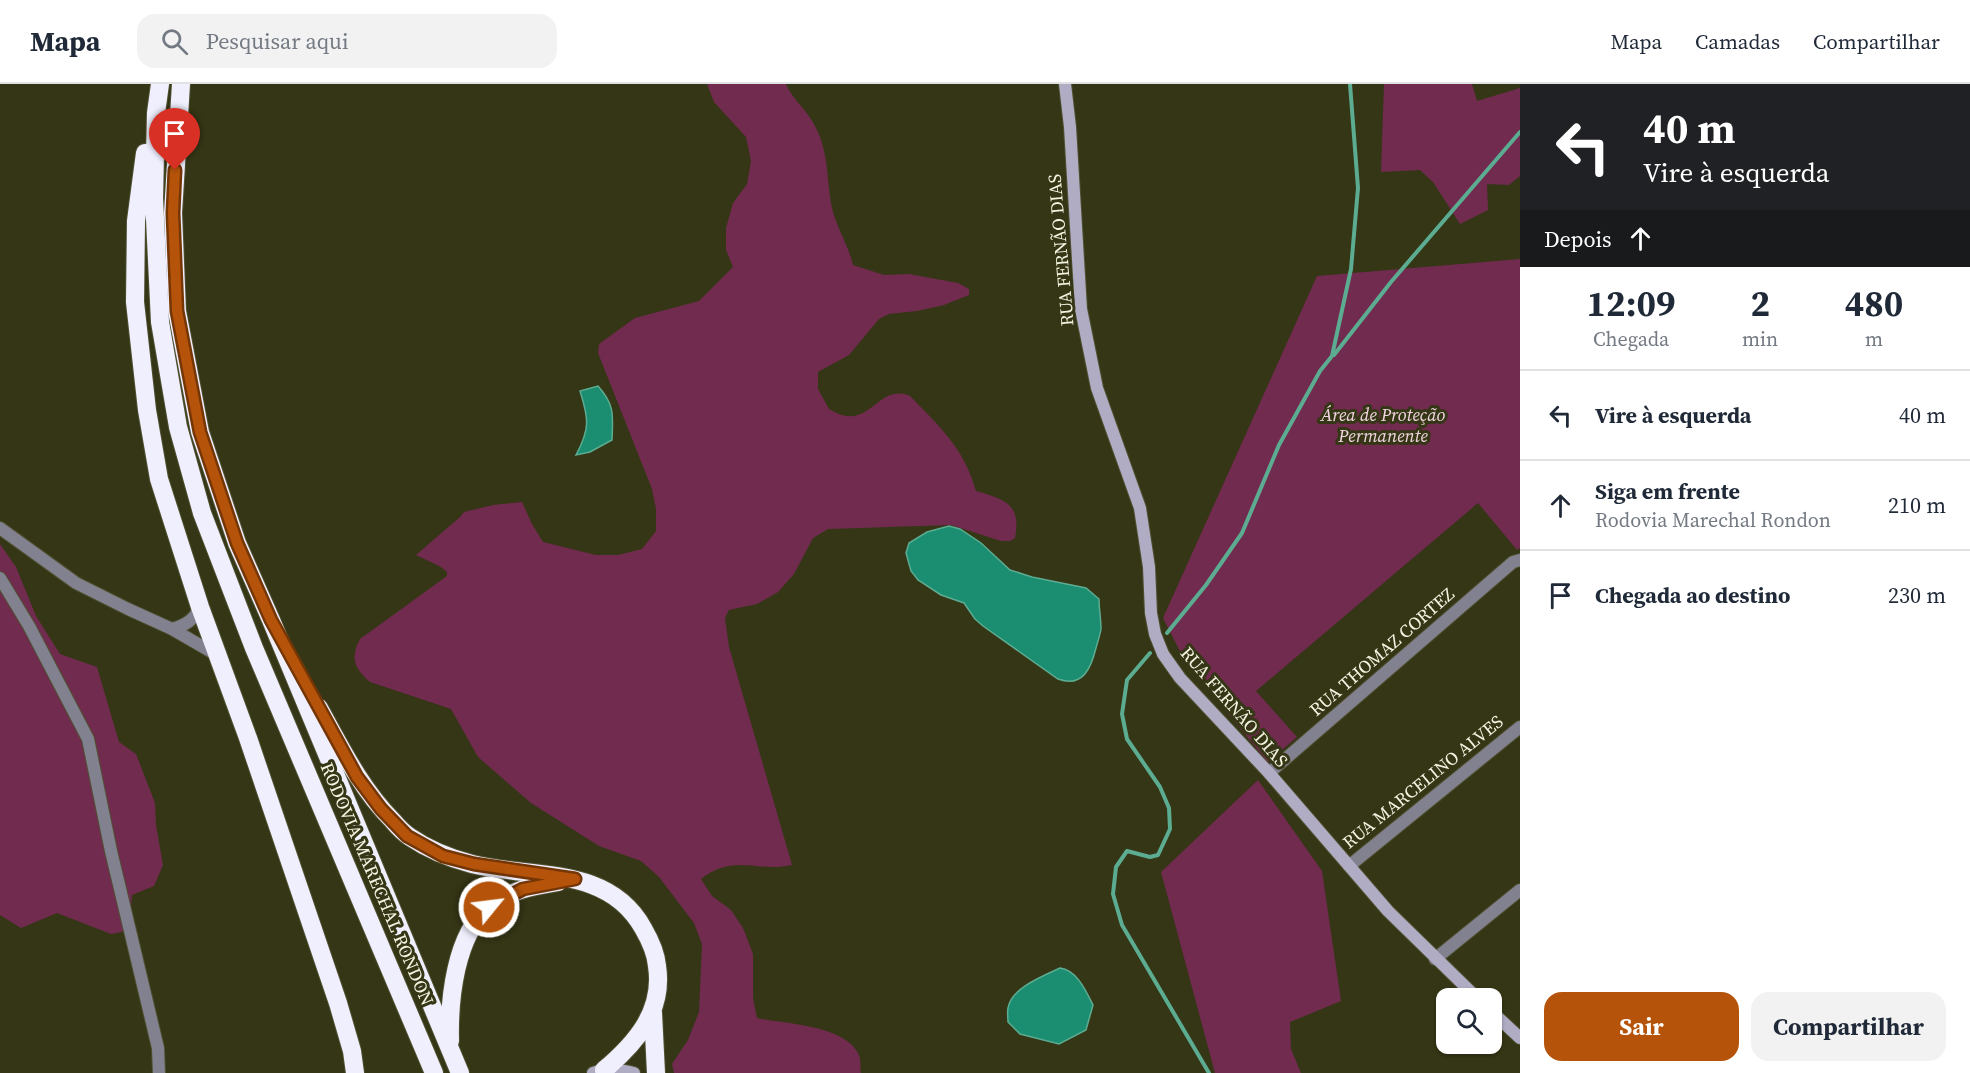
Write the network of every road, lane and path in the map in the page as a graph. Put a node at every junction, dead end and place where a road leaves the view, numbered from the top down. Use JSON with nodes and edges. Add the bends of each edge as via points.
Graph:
{"nodes":[{"id":1,"x":181,"y":84,"type":"edge"},
{"id":2,"x":1065,"y":84,"type":"edge"},
{"id":3,"x":158,"y":90,"type":"edge"},
{"id":4,"x":0,"y":528,"type":"edge"},
{"id":5,"x":1520,"y":560,"type":"edge"},
{"id":6,"x":0,"y":578,"type":"edge"},
{"id":7,"x":200,"y":607,"type":"junction"},
{"id":8,"x":271,"y":620,"type":"junction"},
{"id":9,"x":172,"y":629,"type":"junction"},
{"id":10,"x":217,"y":655,"type":"junction"},
{"id":11,"x":1520,"y":727,"type":"edge"},
{"id":12,"x":1269,"y":773,"type":"junction"},
{"id":13,"x":1349,"y":866,"type":"junction"},
{"id":14,"x":575,"y":879,"type":"junction"},
{"id":15,"x":1520,"y":890,"type":"edge"},
{"id":16,"x":1436,"y":959,"type":"junction"},
{"id":17,"x":1466,"y":988,"type":"edge"},
{"id":18,"x":653,"y":1011,"type":"junction"},
{"id":19,"x":1502,"y":1021,"type":"edge"},
{"id":20,"x":1520,"y":1038,"type":"edge"},
{"id":21,"x":450,"y":1052,"type":"junction"},
{"id":22,"x":598,"y":1071,"type":"edge"},
{"id":23,"x":159,"y":1073,"type":"edge"},
{"id":24,"x":355,"y":1073,"type":"edge"},
{"id":25,"x":434,"y":1073,"type":"edge"},
{"id":26,"x":460,"y":1073,"type":"edge"},
{"id":27,"x":634,"y":1073,"type":"edge"},
{"id":28,"x":656,"y":1073,"type":"edge"}],
"edges":[{"from":1,"to":8,"type":"highway","name":"RODOVIA MARECHAL RONDON","via":[[173,213],[177,311],[200,432],[237,543]]},
{"from":2,"to":12,"type":"street","name":"RUA FERNÃO DIAS","via":[[1081,309],[1097,388],[1140,508],[1155,634],[1180,678]]},
{"from":3,"to":7,"type":"highway","via":[[144,154],[136,221],[135,302],[159,479]]},
{"from":3,"to":25,"type":"highway","name":"RODOVIA MARECHAL RONDON","via":[[154,198],[160,322],[178,427],[202,513],[254,648]]},
{"from":4,"to":9,"type":"street","via":[[76,582]]},
{"from":5,"to":12,"type":"street","name":"RUA THOMAZ CORTEZ","via":[[1513,562]]},
{"from":6,"to":23,"type":"street","via":[[88,739],[158,1048]]},
{"from":7,"to":9,"type":"street","via":[[192,620]]},
{"from":7,"to":10,"type":"highway"},
{"from":8,"to":14,"type":"highway","via":[[357,777],[407,836],[443,856],[474,864]]},
{"from":8,"to":21,"type":"highway","name":"RODOVIA MARECHAL RONDON"},
{"from":9,"to":10,"type":"street"},
{"from":10,"to":24,"type":"highway","via":[[338,1003]]},
{"from":11,"to":13,"type":"street","name":"RUA MARCELINO ALVES"},
{"from":12,"to":13,"type":"street","name":"RUA FERNÃO DIAS"},
{"from":13,"to":16,"type":"street","name":"RUA FERNÃO DIAS"},
{"from":14,"to":18,"type":"highway","via":[[615,896],[628,907],[650,939],[659,978]]},
{"from":14,"to":21,"type":"highway","via":[[523,889],[489,907],[477,921],[464,945],[450,998]]},
{"from":15,"to":16,"type":"street"},
{"from":16,"to":17,"type":"street","name":"RUA FERNÃO DIAS"},
{"from":18,"to":22,"type":"highway","via":[[625,1051]]},
{"from":18,"to":28,"type":"highway"},
{"from":19,"to":20,"type":"street"},
{"from":21,"to":26,"type":"highway","name":"RODOVIA MARECHAL RONDON"},
{"from":22,"to":27,"type":"street","via":[[620,1069]]}]}
